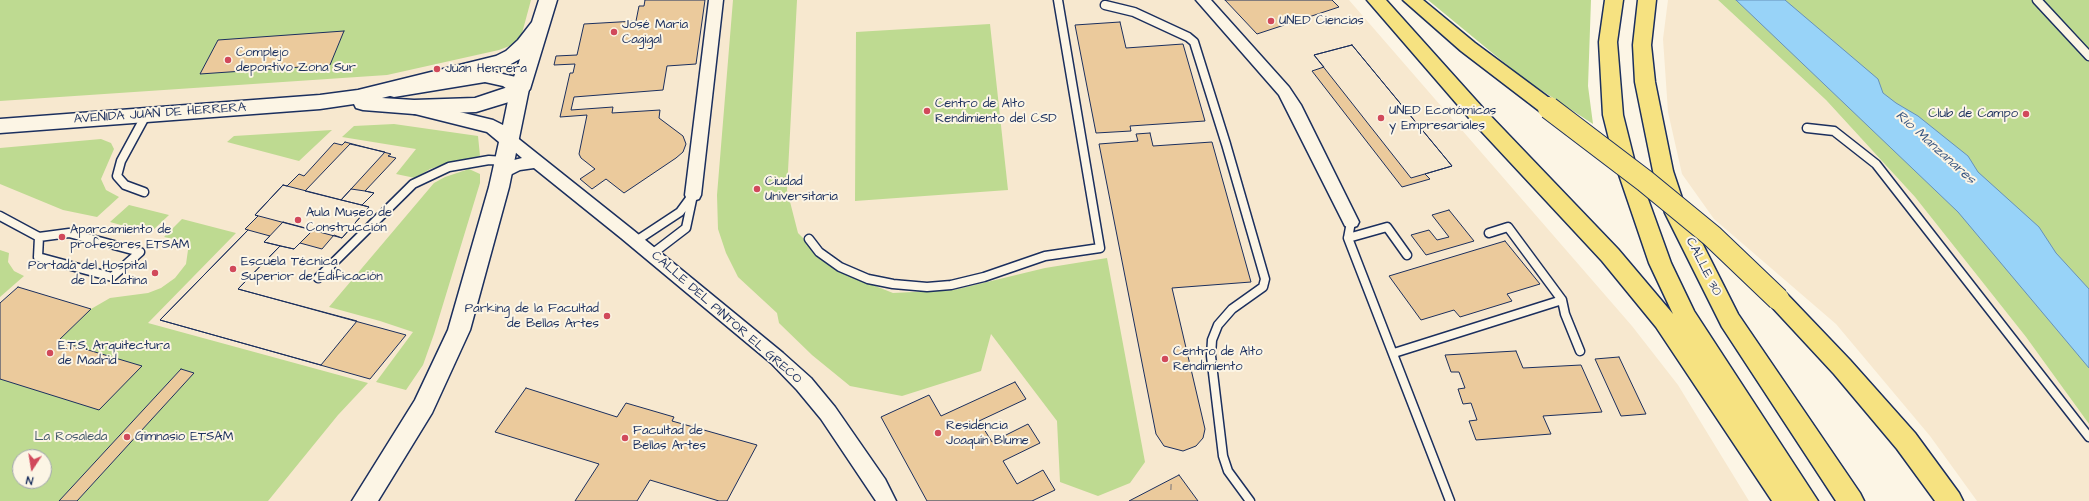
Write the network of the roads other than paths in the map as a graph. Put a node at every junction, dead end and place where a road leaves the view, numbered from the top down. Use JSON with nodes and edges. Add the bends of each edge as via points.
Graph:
{"nodes":[{"id":1,"x":548,"y":0,"type":"edge"},
{"id":2,"x":716,"y":0,"type":"edge"},
{"id":3,"x":1058,"y":0,"type":"edge"},
{"id":4,"x":1203,"y":0,"type":"edge"},
{"id":5,"x":1376,"y":0,"type":"edge"},
{"id":6,"x":1412,"y":0,"type":"edge"},
{"id":7,"x":1614,"y":0,"type":"edge"},
{"id":8,"x":1647,"y":0,"type":"edge"},
{"id":9,"x":2038,"y":0,"type":"edge"},
{"id":10,"x":1105,"y":5,"type":"dead end"},
{"id":11,"x":541,"y":23,"type":"junction"},
{"id":12,"x":2089,"y":56,"type":"edge"},
{"id":13,"x":520,"y":89,"type":"junction"},
{"id":14,"x":378,"y":92,"type":"junction"},
{"id":15,"x":320,"y":102,"type":"junction"},
{"id":16,"x":414,"y":107,"type":"junction"},
{"id":17,"x":146,"y":115,"type":"junction"},
{"id":18,"x":0,"y":126,"type":"edge"},
{"id":19,"x":1807,"y":128,"type":"dead end"},
{"id":20,"x":505,"y":158,"type":"junction"},
{"id":21,"x":537,"y":162,"type":"junction"},
{"id":22,"x":144,"y":192,"type":"dead end"},
{"id":23,"x":693,"y":195,"type":"junction"},
{"id":24,"x":0,"y":216,"type":"edge"},
{"id":25,"x":1351,"y":222,"type":"joint"},
{"id":26,"x":1489,"y":233,"type":"dead end"},
{"id":27,"x":39,"y":237,"type":"junction"},
{"id":28,"x":1348,"y":238,"type":"junction"},
{"id":29,"x":809,"y":239,"type":"dead end"},
{"id":30,"x":636,"y":241,"type":"junction"},
{"id":31,"x":652,"y":254,"type":"junction"},
{"id":32,"x":1407,"y":255,"type":"dead end"},
{"id":33,"x":318,"y":278,"type":"dead end"},
{"id":34,"x":1562,"y":300,"type":"junction"},
{"id":35,"x":1580,"y":351,"type":"dead end"},
{"id":36,"x":1394,"y":353,"type":"junction"},
{"id":37,"x":2089,"y":437,"type":"edge"},
{"id":38,"x":364,"y":501,"type":"edge"},
{"id":39,"x":886,"y":501,"type":"edge"},
{"id":40,"x":1250,"y":501,"type":"edge"},
{"id":41,"x":1450,"y":501,"type":"edge"},
{"id":42,"x":1787,"y":501,"type":"edge"},
{"id":43,"x":1805,"y":501,"type":"edge"},
{"id":44,"x":1851,"y":501,"type":"edge"},
{"id":45,"x":1950,"y":501,"type":"edge"}],
"edges":[{"from":1,"to":11,"type":"main road"},
{"from":2,"to":23,"type":"street"},
{"from":3,"to":29,"type":"lane","via":[[1100,248],[1045,256],[957,283],[927,286],[893,284],[868,279],[840,267],[820,252]]},
{"from":4,"to":25,"type":"street","via":[[1284,91]]},
{"from":5,"to":42,"type":"highway","via":[[1481,118],[1610,255],[1664,320]]},
{"from":6,"to":45,"type":"highway","bridge":true,"via":[[1468,47],[1645,181],[1712,236],[1778,299],[1842,367],[1906,441]]},
{"from":7,"to":43,"type":"highway","via":[[1608,42],[1613,115],[1625,163],[1660,263],[1685,316]]},
{"from":8,"to":44,"type":"highway","name":"CALLE 30","via":[[1642,45],[1645,82],[1663,171],[1676,213],[1730,320]]},
{"from":9,"to":12,"type":"lane"},
{"from":10,"to":40,"type":"lane","via":[[1134,12],[1194,42],[1226,144],[1265,279],[1263,287],[1232,309],[1218,325],[1212,340],[1211,356],[1223,456],[1228,471]]},
{"from":11,"to":13,"type":"main road"},
{"from":11,"to":14,"type":"main road","via":[[526,44],[502,60]]},
{"from":13,"to":14,"type":"street","via":[[509,81],[485,76],[425,87]]},
{"from":13,"to":16,"type":"main road","via":[[507,97],[476,105]]},
{"from":13,"to":20,"type":"street"},
{"from":14,"to":15,"type":"main road"},
{"from":15,"to":16,"type":"main road"},
{"from":15,"to":17,"type":"main road","name":"AVENIDA JUAN DE HERRERA"},
{"from":16,"to":20,"type":"street","via":[[493,128]]},
{"from":17,"to":18,"type":"main road","name":"AVENIDA JUAN DE HERRERA"},
{"from":17,"to":22,"type":"lane","via":[[121,161],[116,176],[125,186]]},
{"from":19,"to":37,"type":"lane","via":[[1834,131],[1876,164]]},
{"from":20,"to":21,"type":"street","name":"CALLE DEL PINTOR EL GRECO"},
{"from":20,"to":21,"type":"street","via":[[516,165]]},
{"from":20,"to":33,"type":"lane","via":[[449,168],[413,184]]},
{"from":20,"to":38,"type":"street","via":[[459,330],[424,406]]},
{"from":21,"to":30,"type":"street","name":"CALLE DEL PINTOR EL GRECO"},
{"from":23,"to":30,"type":"lane","via":[[680,212]]},
{"from":23,"to":31,"type":"lane","via":[[686,228]]},
{"from":24,"to":27,"type":"lane"},
{"from":25,"to":28,"type":"lane"},
{"from":26,"to":34,"type":"lane","via":[[1508,227]]},
{"from":27,"to":27,"type":"lane","via":[[38,257],[112,277],[140,252],[69,233]]},
{"from":28,"to":32,"type":"lane","via":[[1387,227]]},
{"from":28,"to":36,"type":"lane"},
{"from":30,"to":31,"type":"street","name":"CALLE DEL PINTOR EL GRECO"},
{"from":31,"to":39,"type":"street","name":"CALLE DEL PINTOR EL GRECO","via":[[742,328],[804,384],[854,448]]},
{"from":34,"to":35,"type":"lane"},
{"from":34,"to":36,"type":"lane"},
{"from":36,"to":41,"type":"lane"}]}
